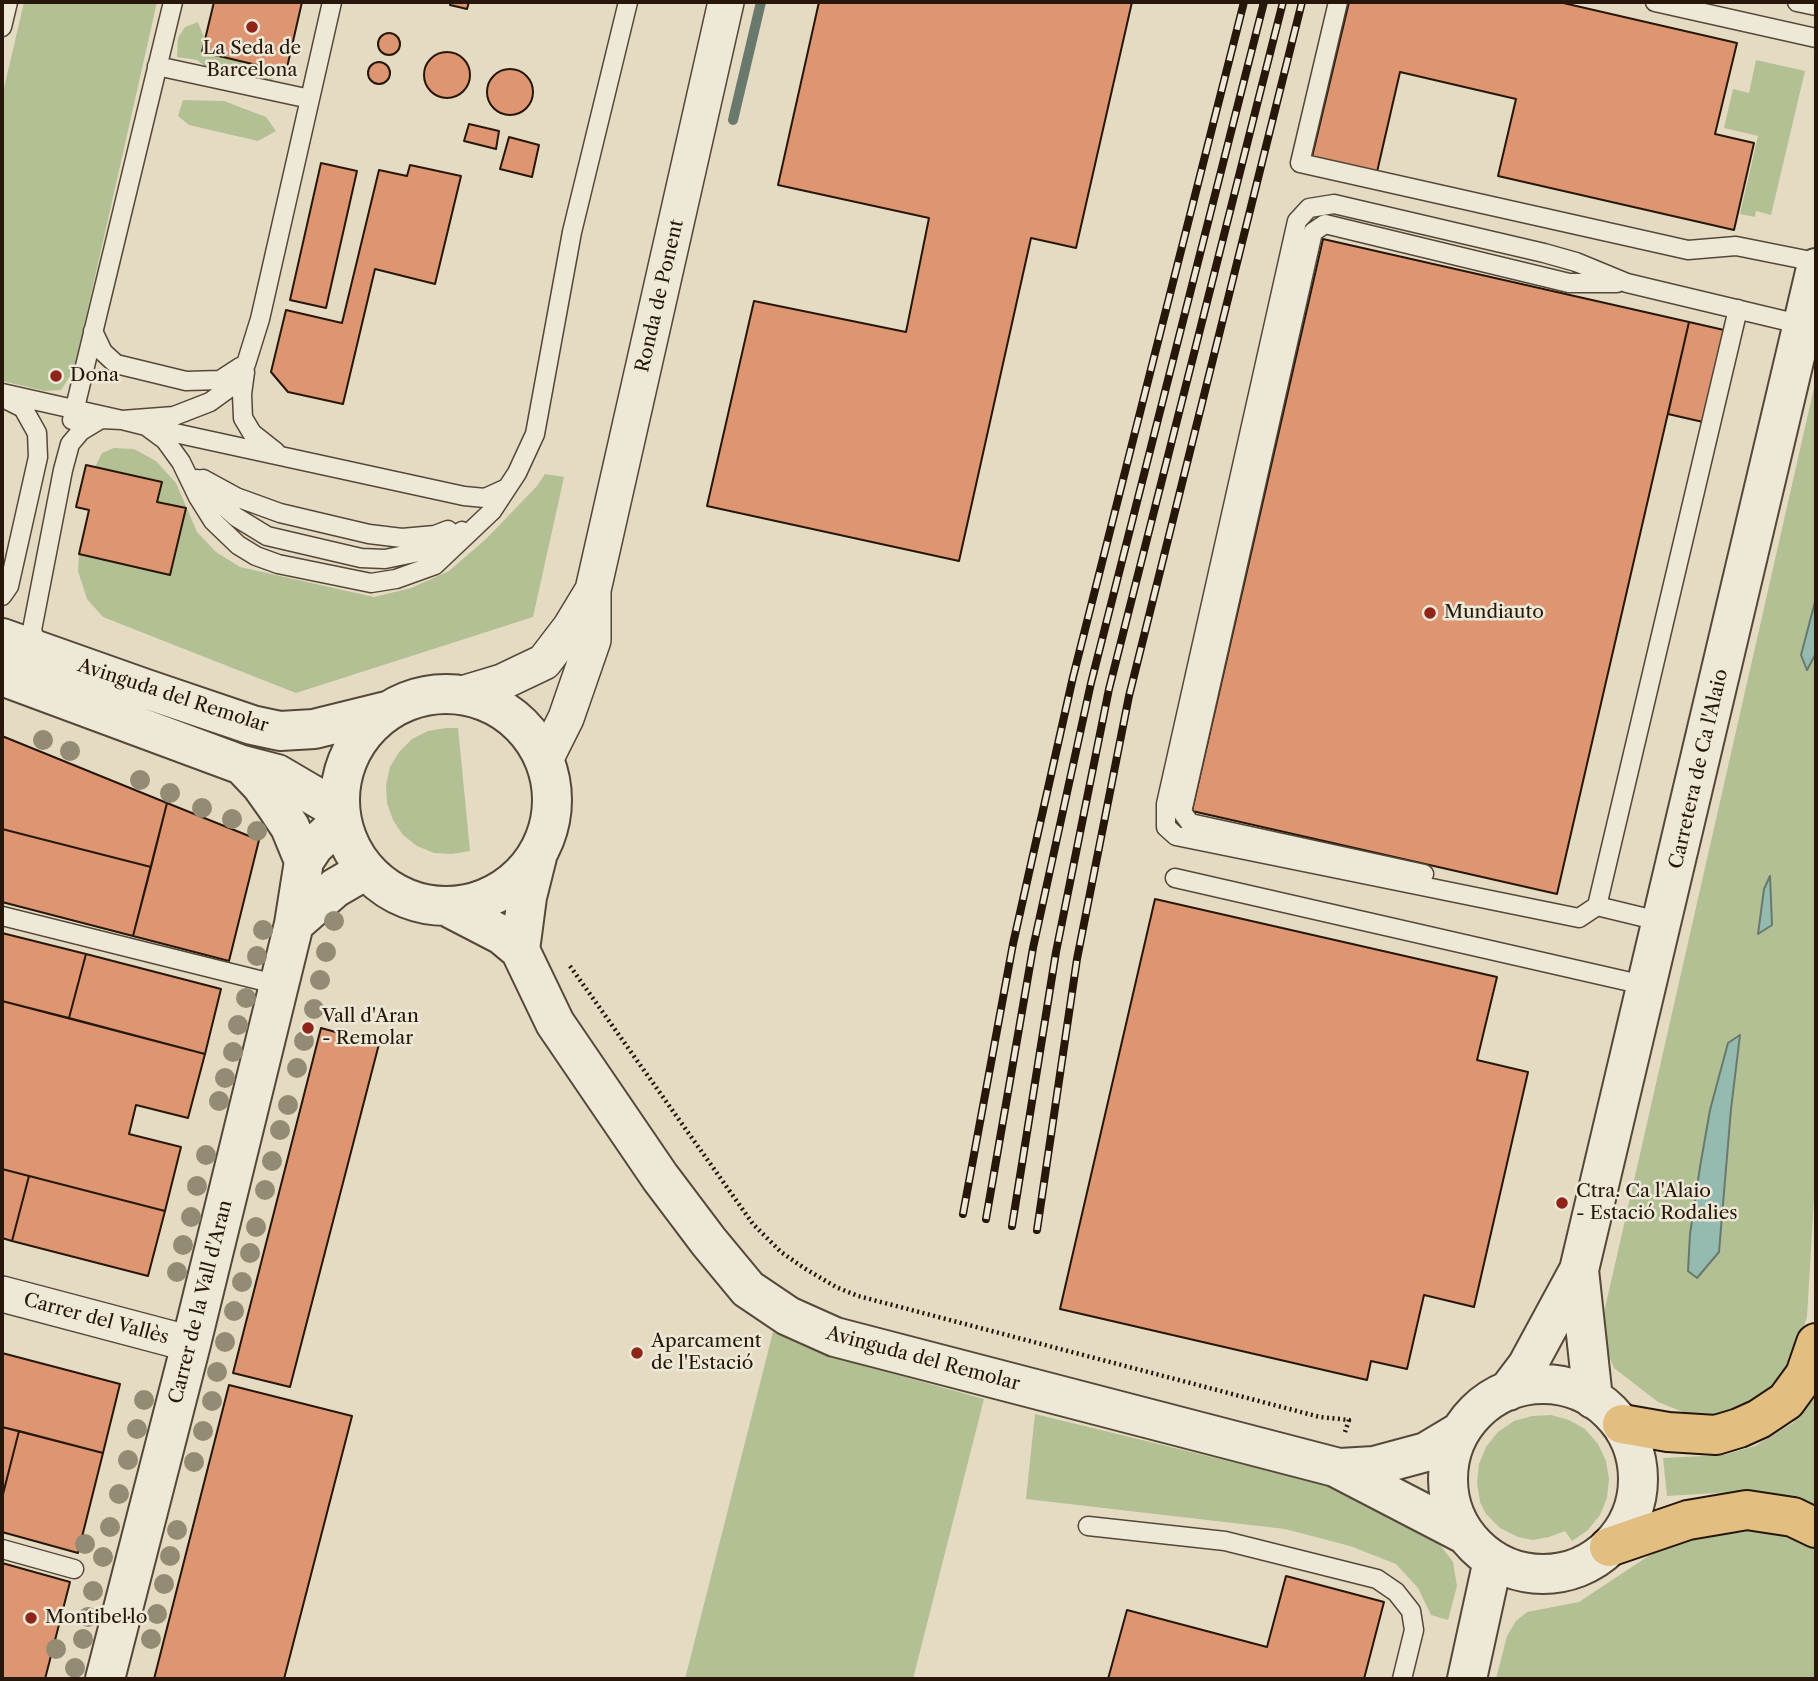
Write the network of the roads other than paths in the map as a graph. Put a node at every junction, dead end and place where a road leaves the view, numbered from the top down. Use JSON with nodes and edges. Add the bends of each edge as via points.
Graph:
{"nodes":[{"id":1,"x":8,"y":2,"type":"edge"},
{"id":2,"x":173,"y":2,"type":"edge"},
{"id":3,"x":332,"y":2,"type":"edge"},
{"id":4,"x":628,"y":2,"type":"edge"},
{"id":5,"x":726,"y":2,"type":"edge"},
{"id":6,"x":1338,"y":2,"type":"edge"},
{"id":7,"x":1655,"y":2,"type":"edge"},
{"id":8,"x":1797,"y":2,"type":"edge"},
{"id":9,"x":1816,"y":6,"type":"edge"},
{"id":10,"x":2,"y":27,"type":"edge"},
{"id":11,"x":1816,"y":38,"type":"edge"},
{"id":12,"x":158,"y":66,"type":"junction"},
{"id":13,"x":310,"y":99,"type":"junction"},
{"id":14,"x":1816,"y":262,"type":"edge"},
{"id":15,"x":1816,"y":268,"type":"edge"},
{"id":16,"x":1738,"y":309,"type":"junction"},
{"id":17,"x":1803,"y":325,"type":"junction"},
{"id":18,"x":93,"y":331,"type":"junction"},
{"id":19,"x":246,"y":364,"type":"junction"},
{"id":20,"x":2,"y":395,"type":"edge"},
{"id":21,"x":75,"y":409,"type":"junction"},
{"id":22,"x":122,"y":420,"type":"junction"},
{"id":23,"x":146,"y":426,"type":"junction"},
{"id":24,"x":282,"y":456,"type":"junction"},
{"id":25,"x":181,"y":462,"type":"junction"},
{"id":26,"x":63,"y":470,"type":"junction"},
{"id":27,"x":507,"y":488,"type":"junction"},
{"id":28,"x":593,"y":590,"type":"junction"},
{"id":29,"x":2,"y":596,"type":"edge"},
{"id":30,"x":2,"y":638,"type":"edge"},
{"id":31,"x":39,"y":652,"type":"junction"},
{"id":32,"x":2,"y":676,"type":"edge"},
{"id":33,"x":462,"y":694,"type":"junction"},
{"id":34,"x":387,"y":711,"type":"junction"},
{"id":35,"x":545,"y":758,"type":"junction"},
{"id":36,"x":242,"y":765,"type":"junction"},
{"id":37,"x":340,"y":817,"type":"junction"},
{"id":38,"x":537,"y":857,"type":"junction"},
{"id":39,"x":304,"y":861,"type":"junction"},
{"id":40,"x":366,"y":870,"type":"junction"},
{"id":41,"x":1175,"y":878,"type":"dead end"},
{"id":42,"x":1597,"y":906,"type":"junction"},
{"id":43,"x":448,"y":907,"type":"junction"},
{"id":44,"x":2,"y":916,"type":"edge"},
{"id":45,"x":1663,"y":922,"type":"junction"},
{"id":46,"x":294,"y":925,"type":"junction"},
{"id":47,"x":520,"y":950,"type":"junction"},
{"id":48,"x":279,"y":985,"type":"junction"},
{"id":49,"x":1648,"y":986,"type":"junction"},
{"id":50,"x":1579,"y":1270,"type":"junction"},
{"id":51,"x":2,"y":1294,"type":"edge"},
{"id":52,"x":1816,"y":1343,"type":"edge"},
{"id":53,"x":191,"y":1344,"type":"junction"},
{"id":54,"x":1508,"y":1391,"type":"junction"},
{"id":55,"x":1593,"y":1399,"type":"junction"},
{"id":56,"x":1622,"y":1424,"type":"junction"},
{"id":57,"x":1461,"y":1432,"type":"junction"},
{"id":58,"x":1340,"y":1468,"type":"junction"},
{"id":59,"x":1088,"y":1526,"type":"dead end"},
{"id":60,"x":1816,"y":1528,"type":"edge"},
{"id":61,"x":1479,"y":1547,"type":"junction"},
{"id":62,"x":1609,"y":1547,"type":"junction"},
{"id":63,"x":2,"y":1549,"type":"edge"},
{"id":64,"x":74,"y":1569,"type":"dead end"},
{"id":65,"x":105,"y":1679,"type":"edge"},
{"id":66,"x":1402,"y":1679,"type":"edge"},
{"id":67,"x":1466,"y":1679,"type":"edge"}],
"edges":[{"from":1,"to":10,"type":"lane"},
{"from":2,"to":12,"type":"lane"},
{"from":3,"to":13,"type":"lane"},
{"from":4,"to":27,"type":"lane","via":[[572,232],[535,434]]},
{"from":5,"to":28,"type":"street","name":"Ronda de Ponent"},
{"from":6,"to":14,"type":"lane","via":[[1300,163],[1688,250],[1737,246]]},
{"from":7,"to":11,"type":"lane"},
{"from":8,"to":9,"type":"lane"},
{"from":12,"to":13,"type":"lane"},
{"from":12,"to":18,"type":"lane"},
{"from":13,"to":19,"type":"lane"},
{"from":15,"to":17,"type":"street","name":"Carretera de Ca l'Alaio"},
{"from":16,"to":17,"type":"lane"},
{"from":16,"to":42,"type":"lane"},
{"from":16,"to":42,"type":"lane","via":[[1627,283],[1531,250],[1334,204],[1308,208],[1297,221],[1166,804],[1166,827],[1176,836],[1579,918]]},
{"from":17,"to":45,"type":"street","name":"Carretera de Ca l'Alaio"},
{"from":18,"to":19,"type":"lane","via":[[103,352],[116,364],[186,380],[220,380]]},
{"from":18,"to":21,"type":"lane"},
{"from":19,"to":22,"type":"lane","via":[[232,386],[210,402],[174,416]]},
{"from":19,"to":24,"type":"lane","via":[[243,418],[252,433]]},
{"from":20,"to":21,"type":"lane"},
{"from":20,"to":29,"type":"lane","via":[[23,408],[37,433],[38,457],[9,586]]},
{"from":21,"to":22,"type":"lane"},
{"from":21,"to":26,"type":"lane"},
{"from":22,"to":23,"type":"lane"},
{"from":22,"to":26,"type":"lane","via":[[101,419],[81,431],[70,444]]},
{"from":23,"to":24,"type":"lane"},
{"from":23,"to":25,"type":"lane"},
{"from":24,"to":27,"type":"lane","via":[[464,496],[485,498]]},
{"from":25,"to":27,"type":"lane","via":[[236,497],[280,513],[402,538],[435,535],[459,526]]},
{"from":25,"to":27,"type":"lane","via":[[213,521],[238,545],[278,564],[371,583],[435,565],[492,511]]},
{"from":26,"to":31,"type":"lane","via":[[32,630]]},
{"from":28,"to":33,"type":"street","name":"Ronda de Ponent","via":[[544,662]]},
{"from":28,"to":35,"type":"street","name":"Ronda de Ponent","via":[[593,640],[566,718]]},
{"from":30,"to":31,"type":"street","name":"Avinguda del Remolar"},
{"from":31,"to":34,"type":"street","name":"Avinguda del Remolar","via":[[280,731],[314,729]]},
{"from":32,"to":36,"type":"street","name":"Avinguda del Remolar"},
{"from":33,"to":34,"type":"street","via":[[423,696]]},
{"from":33,"to":35,"type":"street","via":[[497,705],[526,727]]},
{"from":34,"to":37,"type":"street","via":[[362,735],[346,765]]},
{"from":35,"to":38,"type":"street","via":[[553,792],[550,825]]},
{"from":36,"to":37,"type":"street","name":"Avinguda del Remolar","via":[[277,774]]},
{"from":36,"to":39,"type":"street","name":"Avinguda del Remolar","via":[[290,827]]},
{"from":37,"to":39,"type":"street"},
{"from":37,"to":40,"type":"street","via":[[349,847]]},
{"from":38,"to":43,"type":"street","via":[[513,884],[482,901]]},
{"from":38,"to":47,"type":"street"},
{"from":39,"to":46,"type":"street","name":"Carrer de la Vall d'Aran"},
{"from":40,"to":43,"type":"street","via":[[394,893],[420,904]]},
{"from":40,"to":46,"type":"street","via":[[335,888]]},
{"from":41,"to":49,"type":"lane"},
{"from":42,"to":45,"type":"lane"},
{"from":43,"to":47,"type":"street","name":"Avinguda del Remolar","via":[[502,935]]},
{"from":44,"to":48,"type":"lane"},
{"from":45,"to":49,"type":"street","name":"Carretera de Ca l'Alaio"},
{"from":46,"to":48,"type":"street","name":"Carrer de la Vall d'Aran"},
{"from":47,"to":58,"type":"street","name":"Avinguda del Remolar","via":[[555,1023],[668,1188],[748,1289],[788,1316],[835,1337]]},
{"from":48,"to":53,"type":"street","name":"Carrer de la Vall d'Aran"},
{"from":49,"to":50,"type":"street","name":"Carretera de Ca l'Alaio"},
{"from":50,"to":54,"type":"street","name":"Carretera de Ca l'Alaio","via":[[1527,1366]]},
{"from":50,"to":55,"type":"street","name":"Carretera de Ca l'Alaio"},
{"from":51,"to":53,"type":"street","name":"Carrer del Vallès"},
{"from":52,"to":56,"type":"highway","via":[[1805,1375],[1786,1401],[1739,1428],[1716,1435]]},
{"from":53,"to":65,"type":"street","name":"Carrer de la Vall d'Aran"},
{"from":54,"to":55,"type":"street","via":[[1551,1384]]},
{"from":54,"to":57,"type":"street","via":[[1477,1410]]},
{"from":55,"to":56,"type":"street"},
{"from":56,"to":62,"type":"street","via":[[1633,1448],[1637,1492],[1626,1526]]},
{"from":57,"to":58,"type":"street","name":"Avinguda del Remolar","via":[[1426,1452],[1374,1466]]},
{"from":57,"to":61,"type":"street","via":[[1451,1455],[1448,1481],[1452,1506]]},
{"from":58,"to":61,"type":"street","name":"Avinguda del Remolar"},
{"from":59,"to":66,"type":"lane","via":[[1225,1541],[1377,1579],[1396,1592],[1411,1611],[1414,1630]]},
{"from":60,"to":62,"type":"highway","via":[[1793,1517],[1746,1510],[1688,1520]]},
{"from":61,"to":62,"type":"street","via":[[1522,1572],[1553,1573],[1584,1565]]},
{"from":61,"to":67,"type":"street"},
{"from":63,"to":64,"type":"lane"}]}
